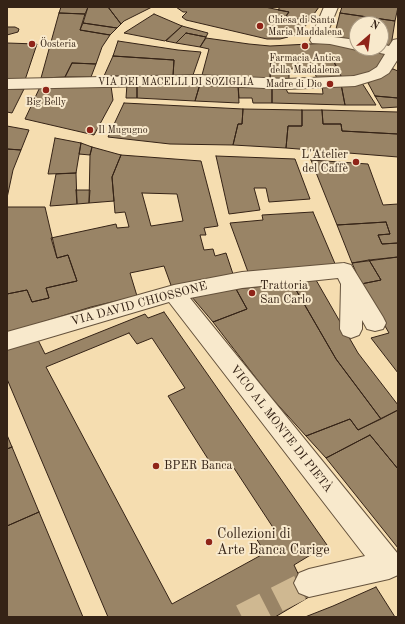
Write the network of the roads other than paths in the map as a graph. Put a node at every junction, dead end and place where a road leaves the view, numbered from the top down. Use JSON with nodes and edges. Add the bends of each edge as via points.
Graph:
{"nodes":[{"id":1,"x":331,"y":7,"type":"edge"},
{"id":2,"x":349,"y":44,"type":"edge"},
{"id":3,"x":393,"y":53,"type":"edge"},
{"id":4,"x":7,"y":84,"type":"edge"},
{"id":5,"x":348,"y":276,"type":"junction"},
{"id":6,"x":174,"y":293,"type":"junction"},
{"id":7,"x":375,"y":322,"type":"dead end"},
{"id":8,"x":351,"y":329,"type":"dead end"},
{"id":9,"x":7,"y":341,"type":"edge"},
{"id":10,"x":309,"y":583,"type":"tunnel mouth"}],
"edges":[{"from":1,"to":2,"type":"street","via":[[317,40]]},
{"from":3,"to":4,"type":"street","name":"VIA DEI MACELLI DI SOZIGLIA","via":[[375,75],[365,79],[332,82],[286,84],[198,80]]},
{"from":5,"to":6,"type":"street","name":"VIA DAVID CHIOSSONE","via":[[242,280]]},
{"from":5,"to":7,"type":"street"},
{"from":5,"to":8,"type":"street"},
{"from":6,"to":9,"type":"street","name":"VIA DAVID CHIOSSONE"},
{"from":6,"to":10,"type":"street","name":"VICO AL MONTE DI PIETÀ","via":[[389,565]]}]}
